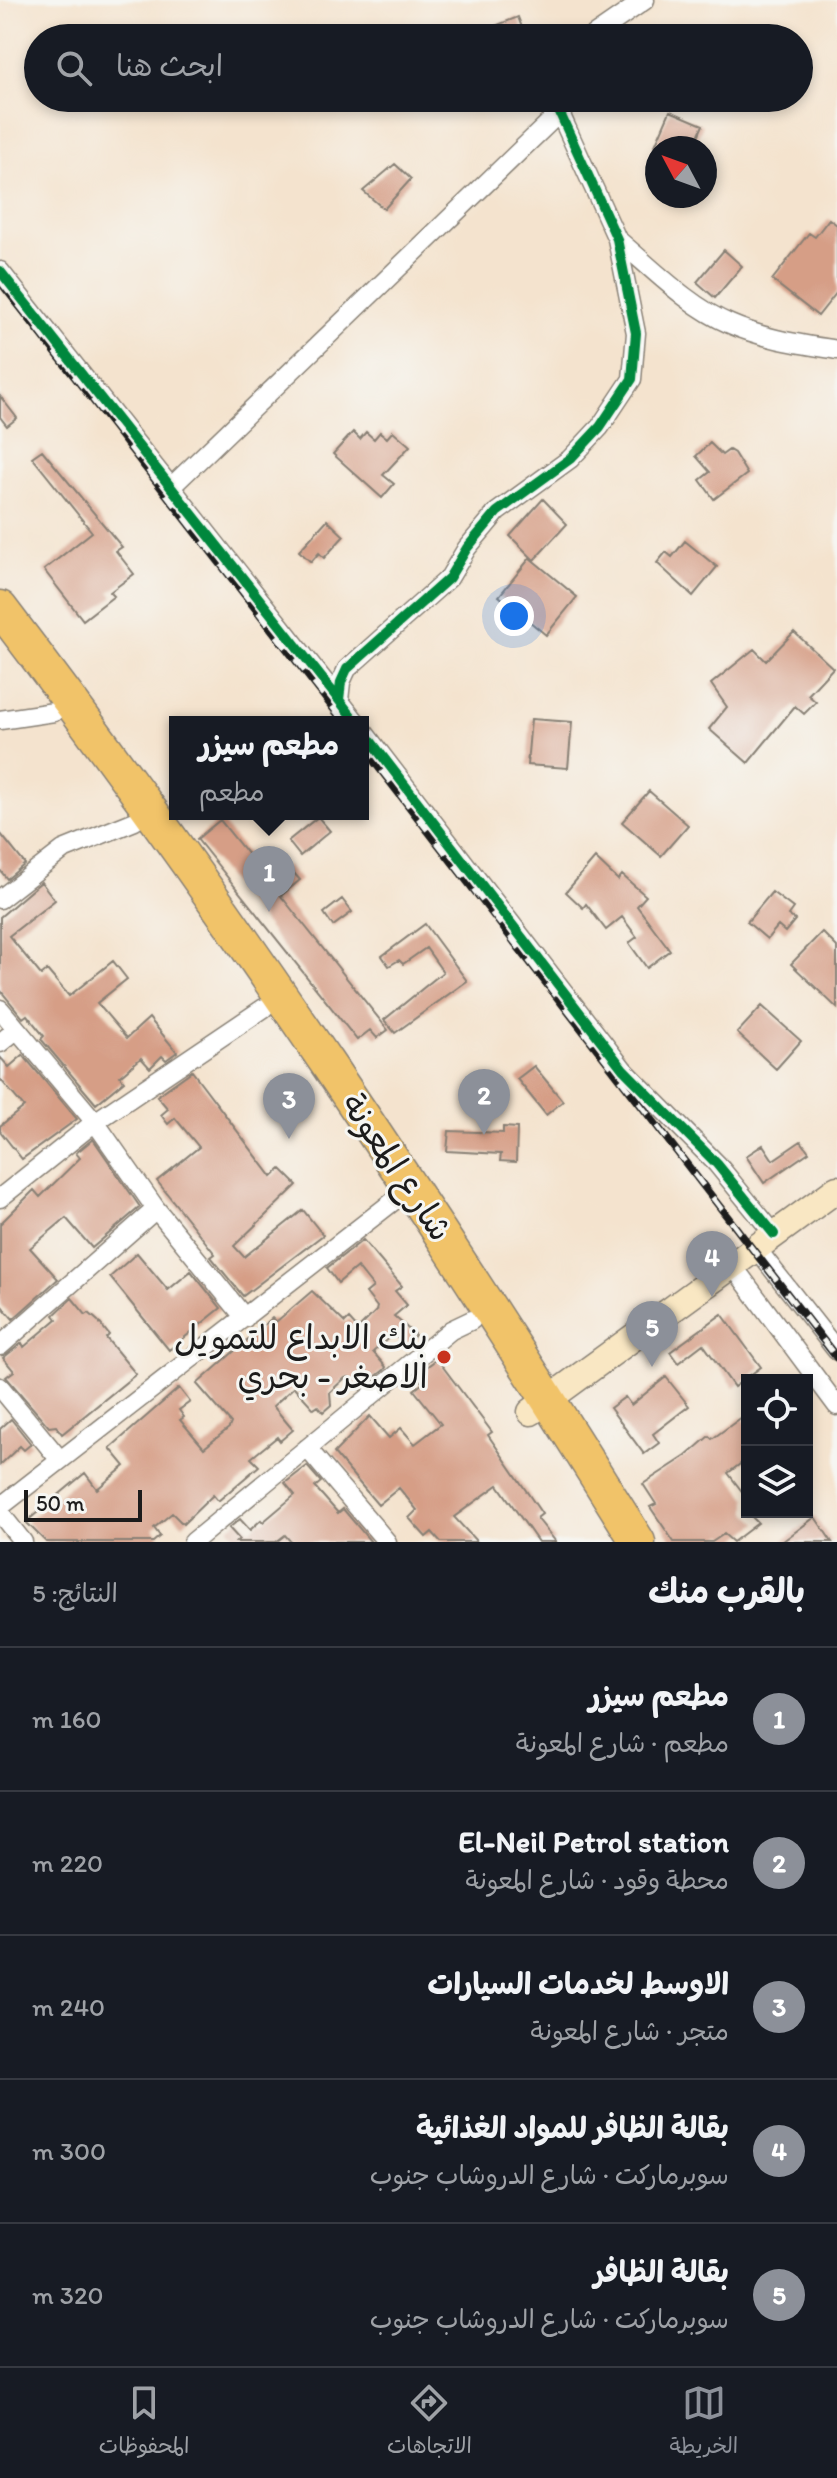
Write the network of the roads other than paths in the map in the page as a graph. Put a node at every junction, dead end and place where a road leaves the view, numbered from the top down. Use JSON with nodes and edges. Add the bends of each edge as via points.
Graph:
{"nodes":[{"id":1,"x":645,"y":0,"type":"edge"},
{"id":2,"x":610,"y":24,"type":"edge"},
{"id":3,"x":549,"y":112,"type":"edge"},
{"id":4,"x":558,"y":112,"type":"edge"},
{"id":5,"x":617,"y":239,"type":"junction"},
{"id":6,"x":0,"y":271,"type":"edge"},
{"id":7,"x":837,"y":350,"type":"edge"},
{"id":8,"x":170,"y":488,"type":"junction"},
{"id":9,"x":0,"y":608,"type":"edge"},
{"id":10,"x":0,"y":642,"type":"edge"},
{"id":11,"x":339,"y":700,"type":"junction"},
{"id":12,"x":54,"y":712,"type":"junction"},
{"id":13,"x":351,"y":716,"type":"edge"},
{"id":14,"x":0,"y":720,"type":"edge"},
{"id":15,"x":369,"y":739,"type":"edge"},
{"id":16,"x":135,"y":821,"type":"junction"},
{"id":17,"x":0,"y":899,"type":"edge"},
{"id":18,"x":264,"y":1008,"type":"junction"},
{"id":19,"x":0,"y":1009,"type":"edge"},
{"id":20,"x":16,"y":1030,"type":"junction"},
{"id":21,"x":0,"y":1043,"type":"edge"},
{"id":22,"x":95,"y":1122,"type":"junction"},
{"id":23,"x":837,"y":1189,"type":"edge"},
{"id":24,"x":0,"y":1198,"type":"edge"},
{"id":25,"x":395,"y":1200,"type":"junction"},
{"id":26,"x":156,"y":1209,"type":"junction"},
{"id":27,"x":765,"y":1241,"type":"junction"},
{"id":28,"x":733,"y":1266,"type":"junction"},
{"id":29,"x":245,"y":1318,"type":"junction"},
{"id":30,"x":472,"y":1320,"type":"junction"},
{"id":31,"x":0,"y":1346,"type":"edge"},
{"id":32,"x":837,"y":1351,"type":"edge"},
{"id":33,"x":0,"y":1387,"type":"edge"},
{"id":34,"x":837,"y":1406,"type":"edge"},
{"id":35,"x":540,"y":1407,"type":"junction"},
{"id":36,"x":307,"y":1448,"type":"junction"},
{"id":37,"x":60,"y":1460,"type":"junction"},
{"id":38,"x":0,"y":1507,"type":"edge"},
{"id":39,"x":0,"y":1513,"type":"edge"},
{"id":40,"x":23,"y":1542,"type":"edge"},
{"id":41,"x":193,"y":1542,"type":"edge"},
{"id":42,"x":387,"y":1542,"type":"edge"},
{"id":43,"x":611,"y":1542,"type":"edge"},
{"id":44,"x":638,"y":1542,"type":"edge"}],
"edges":[{"from":1,"to":2,"type":"street"},
{"from":3,"to":8,"type":"street"},
{"from":4,"to":5,"type":"street"},
{"from":5,"to":7,"type":"street","via":[[728,324]]},
{"from":5,"to":11,"type":"street","via":[[636,333],[629,388],[570,459],[497,512],[449,578],[347,669]]},
{"from":6,"to":8,"type":"street"},
{"from":8,"to":11,"type":"street"},
{"from":9,"to":35,"type":"highway","name":"شارع المعونة","via":[[393,1158]]},
{"from":10,"to":12,"type":"highway","name":"شارع المعونة"},
{"from":11,"to":13,"type":"street"},
{"from":12,"to":14,"type":"street"},
{"from":12,"to":16,"type":"highway","name":"شارع المعونة"},
{"from":15,"to":27,"type":"street","via":[[623,1069],[717,1164]]},
{"from":16,"to":17,"type":"street","via":[[63,850]]},
{"from":16,"to":18,"type":"highway","name":"شارع المعونة"},
{"from":18,"to":22,"type":"street"},
{"from":18,"to":25,"type":"highway","name":"شارع المعونة"},
{"from":19,"to":20,"type":"street"},
{"from":20,"to":21,"type":"street"},
{"from":20,"to":22,"type":"street"},
{"from":22,"to":24,"type":"street"},
{"from":22,"to":26,"type":"street"},
{"from":23,"to":27,"type":"street"},
{"from":25,"to":29,"type":"street"},
{"from":25,"to":30,"type":"highway","name":"شارع المعونة"},
{"from":26,"to":29,"type":"street"},
{"from":26,"to":31,"type":"street"},
{"from":27,"to":28,"type":"street"},
{"from":27,"to":32,"type":"street"},
{"from":28,"to":34,"type":"street"},
{"from":28,"to":35,"type":"street"},
{"from":29,"to":37,"type":"street"},
{"from":30,"to":35,"type":"highway","name":"شارع المعونة"},
{"from":30,"to":36,"type":"street","via":[[451,1330]]},
{"from":33,"to":37,"type":"street"},
{"from":35,"to":43,"type":"highway","name":"شارع المعونة"},
{"from":35,"to":44,"type":"highway","name":"شارع المعونة"},
{"from":36,"to":41,"type":"street"},
{"from":36,"to":42,"type":"street"},
{"from":37,"to":38,"type":"street"},
{"from":39,"to":40,"type":"street"}]}
